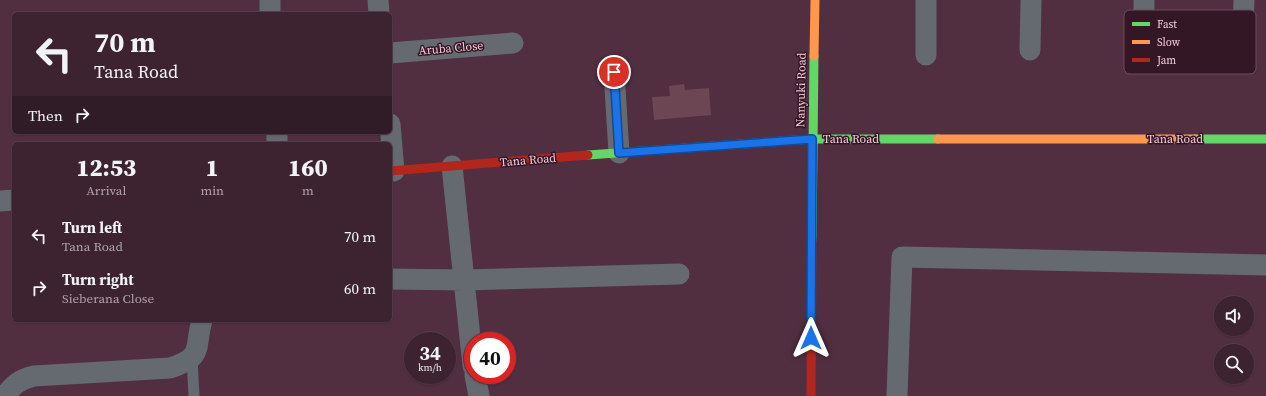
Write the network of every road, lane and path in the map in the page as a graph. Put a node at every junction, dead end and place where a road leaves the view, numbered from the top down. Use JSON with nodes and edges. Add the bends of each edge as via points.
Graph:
{"nodes":[{"id":1,"x":270,"y":0,"type":"edge"},
{"id":2,"x":378,"y":0,"type":"edge"},
{"id":3,"x":815,"y":0,"type":"edge"},
{"id":4,"x":926,"y":0,"type":"edge"},
{"id":5,"x":1032,"y":0,"type":"edge"},
{"id":6,"x":1244,"y":0,"type":"edge"},
{"id":7,"x":1244,"y":10,"type":"edge"},
{"id":8,"x":270,"y":12,"type":"edge"},
{"id":9,"x":379,"y":12,"type":"edge"},
{"id":10,"x":513,"y":43,"type":"dead end"},
{"id":11,"x":1030,"y":50,"type":"dead end"},
{"id":12,"x":392,"y":53,"type":"edge"},
{"id":13,"x":926,"y":55,"type":"dead end"},
{"id":14,"x":614,"y":72,"type":"dead end"},
{"id":15,"x":812,"y":139,"type":"junction"},
{"id":16,"x":1266,"y":139,"type":"edge"},
{"id":17,"x":619,"y":153,"type":"junction"},
{"id":18,"x":452,"y":166,"type":"junction"},
{"id":19,"x":392,"y":171,"type":"edge"},
{"id":20,"x":12,"y":200,"type":"edge"},
{"id":21,"x":0,"y":201,"type":"edge"},
{"id":22,"x":1266,"y":265,"type":"edge"},
{"id":23,"x":679,"y":274,"type":"dead end"},
{"id":24,"x":392,"y":279,"type":"edge"},
{"id":25,"x":464,"y":280,"type":"junction"},
{"id":26,"x":202,"y":322,"type":"edge"},
{"id":27,"x":469,"y":332,"type":"edge"},
{"id":28,"x":192,"y":358,"type":"junction"},
{"id":29,"x":477,"y":384,"type":"edge"},
{"id":30,"x":5,"y":396,"type":"edge"},
{"id":31,"x":194,"y":396,"type":"edge"},
{"id":32,"x":479,"y":396,"type":"edge"},
{"id":33,"x":811,"y":396,"type":"edge"},
{"id":34,"x":897,"y":396,"type":"edge"}],
"edges":[{"from":1,"to":8,"type":"street"},
{"from":2,"to":9,"type":"street"},
{"from":3,"to":15,"type":"street","name":"Nanyuki Road"},
{"from":4,"to":13,"type":"street"},
{"from":5,"to":11,"type":"street"},
{"from":6,"to":7,"type":"street"},
{"from":10,"to":12,"type":"street","name":"Aruba Close"},
{"from":14,"to":17,"type":"street"},
{"from":15,"to":16,"type":"street","name":"Tana Road"},
{"from":15,"to":17,"type":"street","name":"Tana Road"},
{"from":15,"to":33,"type":"street","name":"Nanyuki Road"},
{"from":17,"to":18,"type":"street","name":"Tana Road"},
{"from":18,"to":19,"type":"street","name":"Tana Road"},
{"from":18,"to":25,"type":"street"},
{"from":20,"to":21,"type":"street"},
{"from":22,"to":34,"type":"street","via":[[902,257]]},
{"from":23,"to":25,"type":"street"},
{"from":24,"to":25,"type":"street"},
{"from":25,"to":27,"type":"street"},
{"from":26,"to":28,"type":"street","via":[[199,343]]},
{"from":28,"to":30,"type":"street","via":[[170,368],[34,376],[14,385]]},
{"from":28,"to":31,"type":"lane"},
{"from":29,"to":32,"type":"street"}]}
